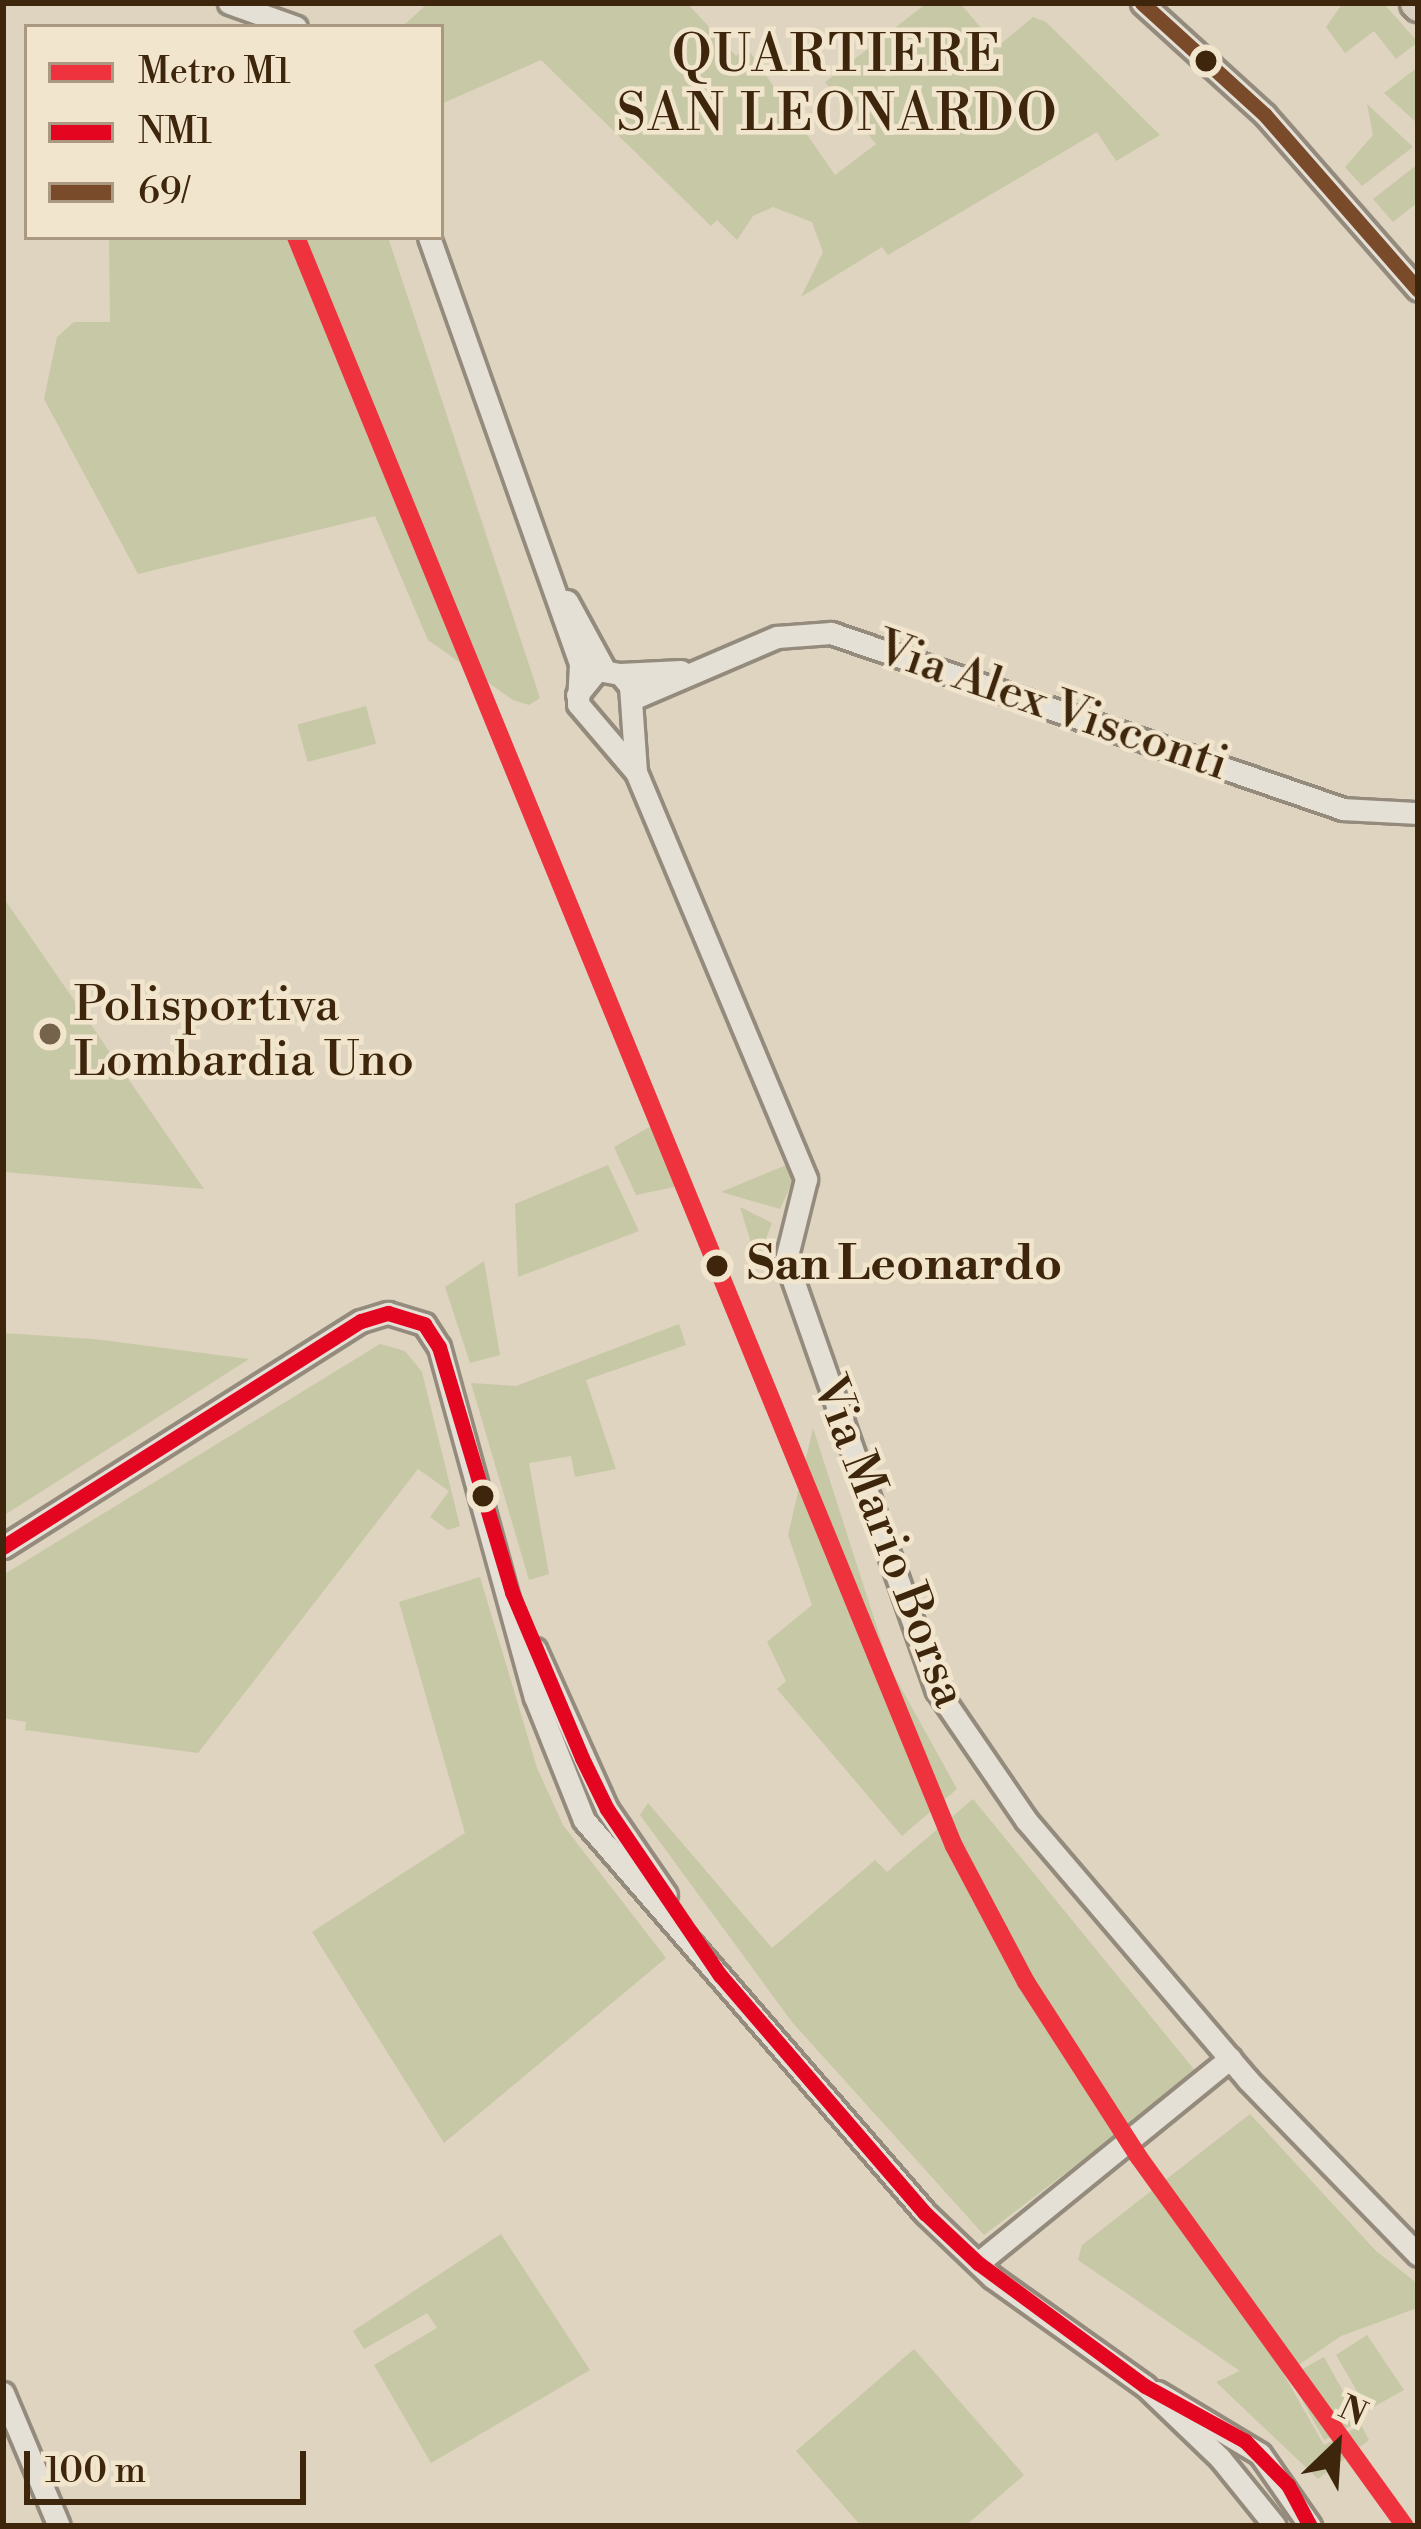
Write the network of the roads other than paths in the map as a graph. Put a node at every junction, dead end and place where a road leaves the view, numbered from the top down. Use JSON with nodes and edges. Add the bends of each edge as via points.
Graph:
{"nodes":[{"id":1,"x":230,"y":3,"type":"edge"},
{"id":2,"x":1142,"y":3,"type":"edge"},
{"id":3,"x":288,"y":24,"type":"edge"},
{"id":4,"x":430,"y":240,"type":"edge"},
{"id":5,"x":1418,"y":290,"type":"edge"},
{"id":6,"x":534,"y":544,"type":"junction"},
{"id":7,"x":687,"y":670,"type":"junction"},
{"id":8,"x":612,"y":672,"type":"junction"},
{"id":9,"x":577,"y":695,"type":"junction"},
{"id":10,"x":630,"y":705,"type":"junction"},
{"id":11,"x":588,"y":719,"type":"junction"},
{"id":12,"x":636,"y":772,"type":"junction"},
{"id":13,"x":1418,"y":813,"type":"edge"},
{"id":14,"x":3,"y":1547,"type":"edge"},
{"id":15,"x":1230,"y":2058,"type":"junction"},
{"id":16,"x":1418,"y":2255,"type":"edge"},
{"id":17,"x":978,"y":2264,"type":"junction"},
{"id":18,"x":1144,"y":2386,"type":"junction"},
{"id":19,"x":3,"y":2393,"type":"edge"},
{"id":20,"x":59,"y":2526,"type":"edge"},
{"id":21,"x":1275,"y":2526,"type":"edge"},
{"id":22,"x":1310,"y":2526,"type":"edge"}],
"edges":[{"from":1,"to":3,"type":"street"},
{"from":2,"to":5,"type":"street","via":[[1264,116]]},
{"from":4,"to":6,"type":"street","name":"Via Mario Borsa"},
{"from":6,"to":8,"type":"street","name":"Via Mario Borsa"},
{"from":6,"to":9,"type":"street","name":"Via Mario Borsa","via":[[580,664]]},
{"from":7,"to":8,"type":"street","name":"Via Alex Visconti"},
{"from":7,"to":10,"type":"street","name":"Via Alex Visconti"},
{"from":7,"to":13,"type":"street","name":"Via Alex Visconti","via":[[777,637],[831,633],[1343,809]]},
{"from":8,"to":9,"type":"street","via":[[588,675]]},
{"from":8,"to":10,"type":"street","name":"Via Mario Borsa"},
{"from":9,"to":11,"type":"street","name":"Via Mario Borsa"},
{"from":10,"to":11,"type":"street","via":[[610,724]]},
{"from":10,"to":12,"type":"street","name":"Via Mario Borsa"},
{"from":11,"to":12,"type":"street","name":"Via Mario Borsa"},
{"from":12,"to":15,"type":"street","name":"Via Mario Borsa","via":[[806,1179],[786,1260],[930,1676],[1014,1805]]},
{"from":14,"to":17,"type":"street","via":[[361,1321],[407,1317],[424,1324],[439,1346],[512,1592],[607,1809],[720,1975]]},
{"from":15,"to":16,"type":"street","name":"Via Mario Borsa"},
{"from":15,"to":17,"type":"street"},
{"from":17,"to":18,"type":"street"},
{"from":18,"to":21,"type":"street","via":[[1220,2458]]},
{"from":18,"to":22,"type":"street","via":[[1245,2441],[1288,2486]]},
{"from":19,"to":20,"type":"street"}]}
